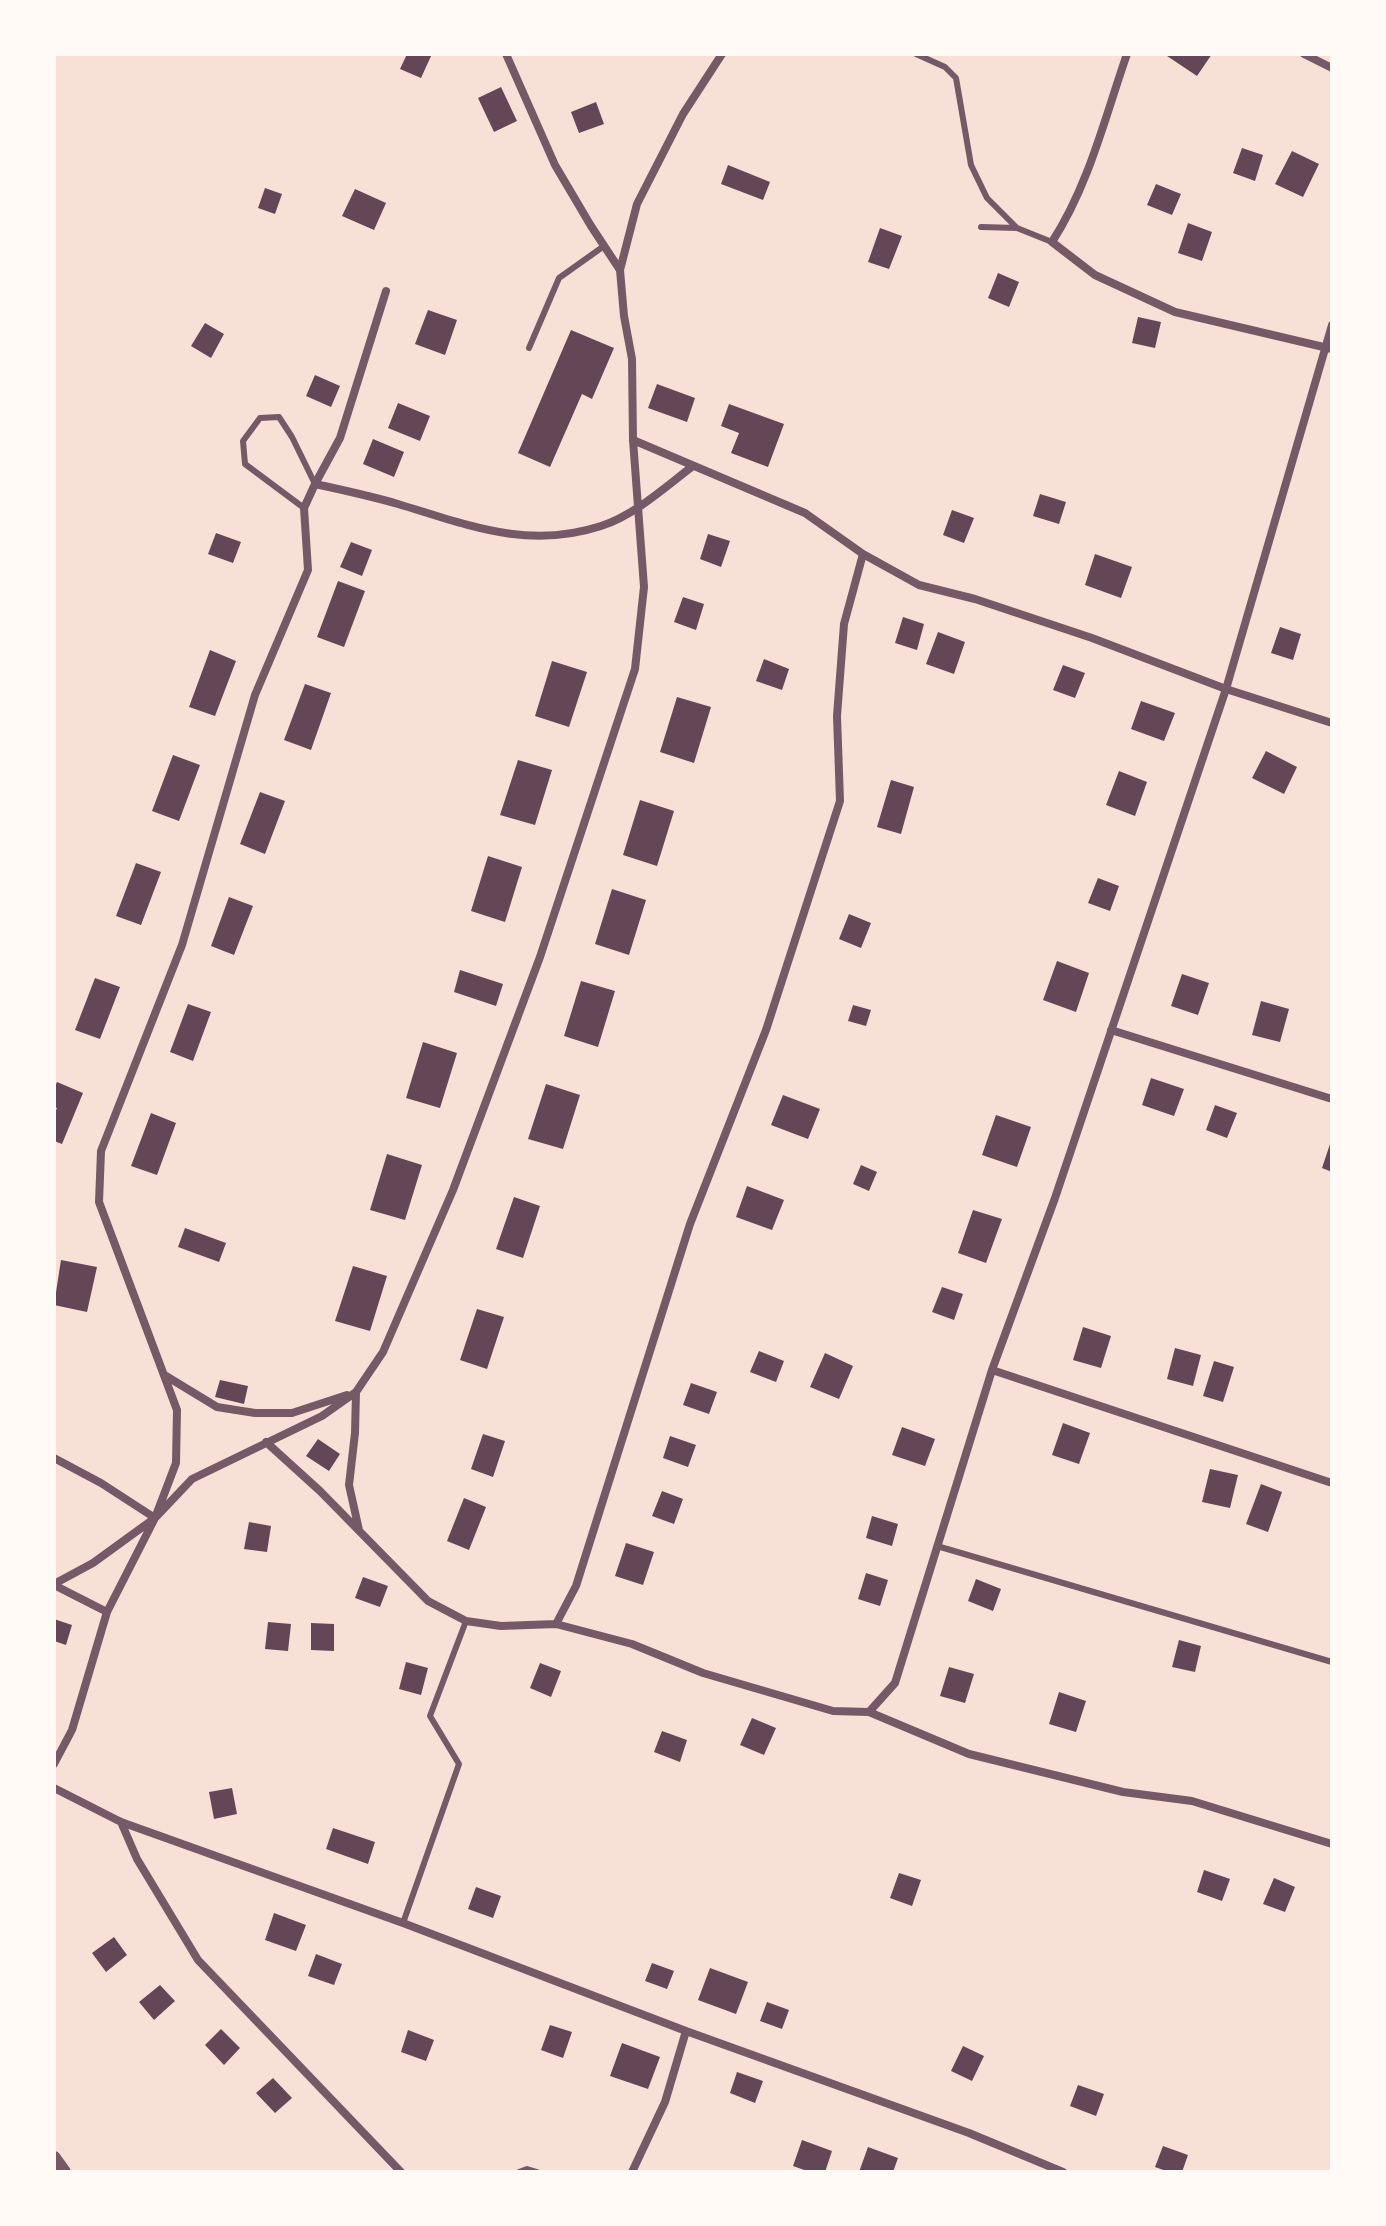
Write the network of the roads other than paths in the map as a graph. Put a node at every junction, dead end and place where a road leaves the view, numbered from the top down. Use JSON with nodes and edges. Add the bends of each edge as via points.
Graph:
{"nodes":[{"id":1,"x":506,"y":54,"type":"edge"},
{"id":2,"x":722,"y":54,"type":"edge"},
{"id":3,"x":916,"y":54,"type":"edge"},
{"id":4,"x":1127,"y":54,"type":"edge"},
{"id":5,"x":1304,"y":54,"type":"edge"},
{"id":6,"x":1332,"y":68,"type":"edge"},
{"id":7,"x":981,"y":227,"type":"dead end"},
{"id":8,"x":1017,"y":228,"type":"junction"},
{"id":9,"x":1052,"y":242,"type":"junction"},
{"id":10,"x":604,"y":246,"type":"junction"},
{"id":11,"x":620,"y":270,"type":"junction"},
{"id":12,"x":386,"y":291,"type":"dead end"},
{"id":13,"x":1332,"y":325,"type":"edge"},
{"id":14,"x":529,"y":348,"type":"dead end"},
{"id":15,"x":1329,"y":348,"type":"edge"},
{"id":16,"x":633,"y":440,"type":"junction"},
{"id":17,"x":693,"y":466,"type":"junction"},
{"id":18,"x":315,"y":484,"type":"junction"},
{"id":19,"x":638,"y":507,"type":"junction"},
{"id":20,"x":304,"y":508,"type":"junction"},
{"id":21,"x":863,"y":554,"type":"junction"},
{"id":22,"x":1226,"y":689,"type":"junction"},
{"id":23,"x":1332,"y":723,"type":"edge"},
{"id":24,"x":1111,"y":1030,"type":"junction"},
{"id":25,"x":1332,"y":1099,"type":"edge"},
{"id":26,"x":992,"y":1370,"type":"junction"},
{"id":27,"x":166,"y":1376,"type":"junction"},
{"id":28,"x":356,"y":1392,"type":"junction"},
{"id":29,"x":266,"y":1442,"type":"junction"},
{"id":30,"x":54,"y":1458,"type":"edge"},
{"id":31,"x":1332,"y":1483,"type":"edge"},
{"id":32,"x":155,"y":1518,"type":"junction"},
{"id":33,"x":360,"y":1530,"type":"junction"},
{"id":34,"x":937,"y":1546,"type":"junction"},
{"id":35,"x":54,"y":1585,"type":"edge"},
{"id":36,"x":107,"y":1612,"type":"junction"},
{"id":37,"x":466,"y":1621,"type":"junction"},
{"id":38,"x":556,"y":1624,"type":"junction"},
{"id":39,"x":1332,"y":1662,"type":"edge"},
{"id":40,"x":869,"y":1712,"type":"junction"},
{"id":41,"x":54,"y":1764,"type":"edge"},
{"id":42,"x":54,"y":1788,"type":"edge"},
{"id":43,"x":121,"y":1822,"type":"junction"},
{"id":44,"x":1332,"y":1844,"type":"edge"},
{"id":45,"x":403,"y":1923,"type":"junction"},
{"id":46,"x":686,"y":2031,"type":"junction"},
{"id":47,"x":54,"y":2158,"type":"edge"},
{"id":48,"x":64,"y":2172,"type":"edge"},
{"id":49,"x":401,"y":2172,"type":"edge"},
{"id":50,"x":519,"y":2172,"type":"edge"},
{"id":51,"x":537,"y":2172,"type":"edge"},
{"id":52,"x":632,"y":2172,"type":"edge"},
{"id":53,"x":1063,"y":2172,"type":"edge"}],
"edges":[{"from":1,"to":10,"type":"street","via":[[555,165]]},
{"from":2,"to":11,"type":"street","via":[[683,114],[637,204]]},
{"from":3,"to":8,"type":"lane","via":[[956,78],[971,165],[987,198]]},
{"from":4,"to":9,"type":"street","via":[[1103,130]]},
{"from":5,"to":6,"type":"street"},
{"from":7,"to":8,"type":"lane"},
{"from":8,"to":9,"type":"lane"},
{"from":9,"to":15,"type":"street","via":[[1095,275],[1175,312]]},
{"from":10,"to":11,"type":"street"},
{"from":10,"to":14,"type":"lane","via":[[559,278]]},
{"from":11,"to":16,"type":"street","via":[[632,359]]},
{"from":12,"to":18,"type":"street","via":[[340,438]]},
{"from":13,"to":15,"type":"street"},
{"from":15,"to":22,"type":"street"},
{"from":16,"to":17,"type":"street"},
{"from":16,"to":19,"type":"street"},
{"from":17,"to":19,"type":"street"},
{"from":17,"to":21,"type":"street","via":[[805,513]]},
{"from":18,"to":19,"type":"street","via":[[498,534],[553,537],[603,526]]},
{"from":18,"to":20,"type":"street"},
{"from":18,"to":20,"type":"lane","via":[[279,417],[260,418],[243,441],[245,464]]},
{"from":19,"to":28,"type":"street","via":[[644,587],[635,669],[540,957],[458,1176],[383,1352]]},
{"from":20,"to":27,"type":"street","via":[[308,570],[255,695],[182,945],[101,1151],[99,1202]]},
{"from":21,"to":22,"type":"street","via":[[919,585],[1092,638]]},
{"from":21,"to":38,"type":"street","via":[[844,624],[837,716],[840,801],[766,1030],[681,1251],[576,1586]]},
{"from":22,"to":23,"type":"street"},
{"from":22,"to":24,"type":"street"},
{"from":24,"to":25,"type":"street"},
{"from":24,"to":26,"type":"street"},
{"from":26,"to":31,"type":"street"},
{"from":26,"to":34,"type":"street"},
{"from":27,"to":28,"type":"street","via":[[217,1407],[255,1413],[292,1413]]},
{"from":27,"to":32,"type":"street","via":[[177,1410],[176,1463]]},
{"from":28,"to":29,"type":"street","via":[[322,1416]]},
{"from":28,"to":33,"type":"street","via":[[349,1485]]},
{"from":29,"to":32,"type":"street","via":[[192,1479]]},
{"from":29,"to":33,"type":"street"},
{"from":30,"to":32,"type":"street"},
{"from":32,"to":35,"type":"street"},
{"from":32,"to":36,"type":"street"},
{"from":33,"to":37,"type":"street","via":[[428,1601]]},
{"from":34,"to":39,"type":"lane"},
{"from":34,"to":40,"type":"street","via":[[895,1683]]},
{"from":35,"to":36,"type":"street"},
{"from":36,"to":41,"type":"street","via":[[72,1730]]},
{"from":37,"to":38,"type":"street"},
{"from":37,"to":45,"type":"lane","via":[[430,1716],[459,1764]]},
{"from":38,"to":40,"type":"street","via":[[833,1711]]},
{"from":40,"to":44,"type":"street","via":[[969,1754],[1123,1792],[1192,1801]]},
{"from":42,"to":43,"type":"street"},
{"from":43,"to":45,"type":"street"},
{"from":43,"to":49,"type":"street","via":[[137,1859],[198,1960]]},
{"from":45,"to":46,"type":"street"},
{"from":46,"to":52,"type":"street","via":[[665,2102]]},
{"from":46,"to":53,"type":"street"},
{"from":47,"to":48,"type":"street"},
{"from":50,"to":51,"type":"lane"}]}
